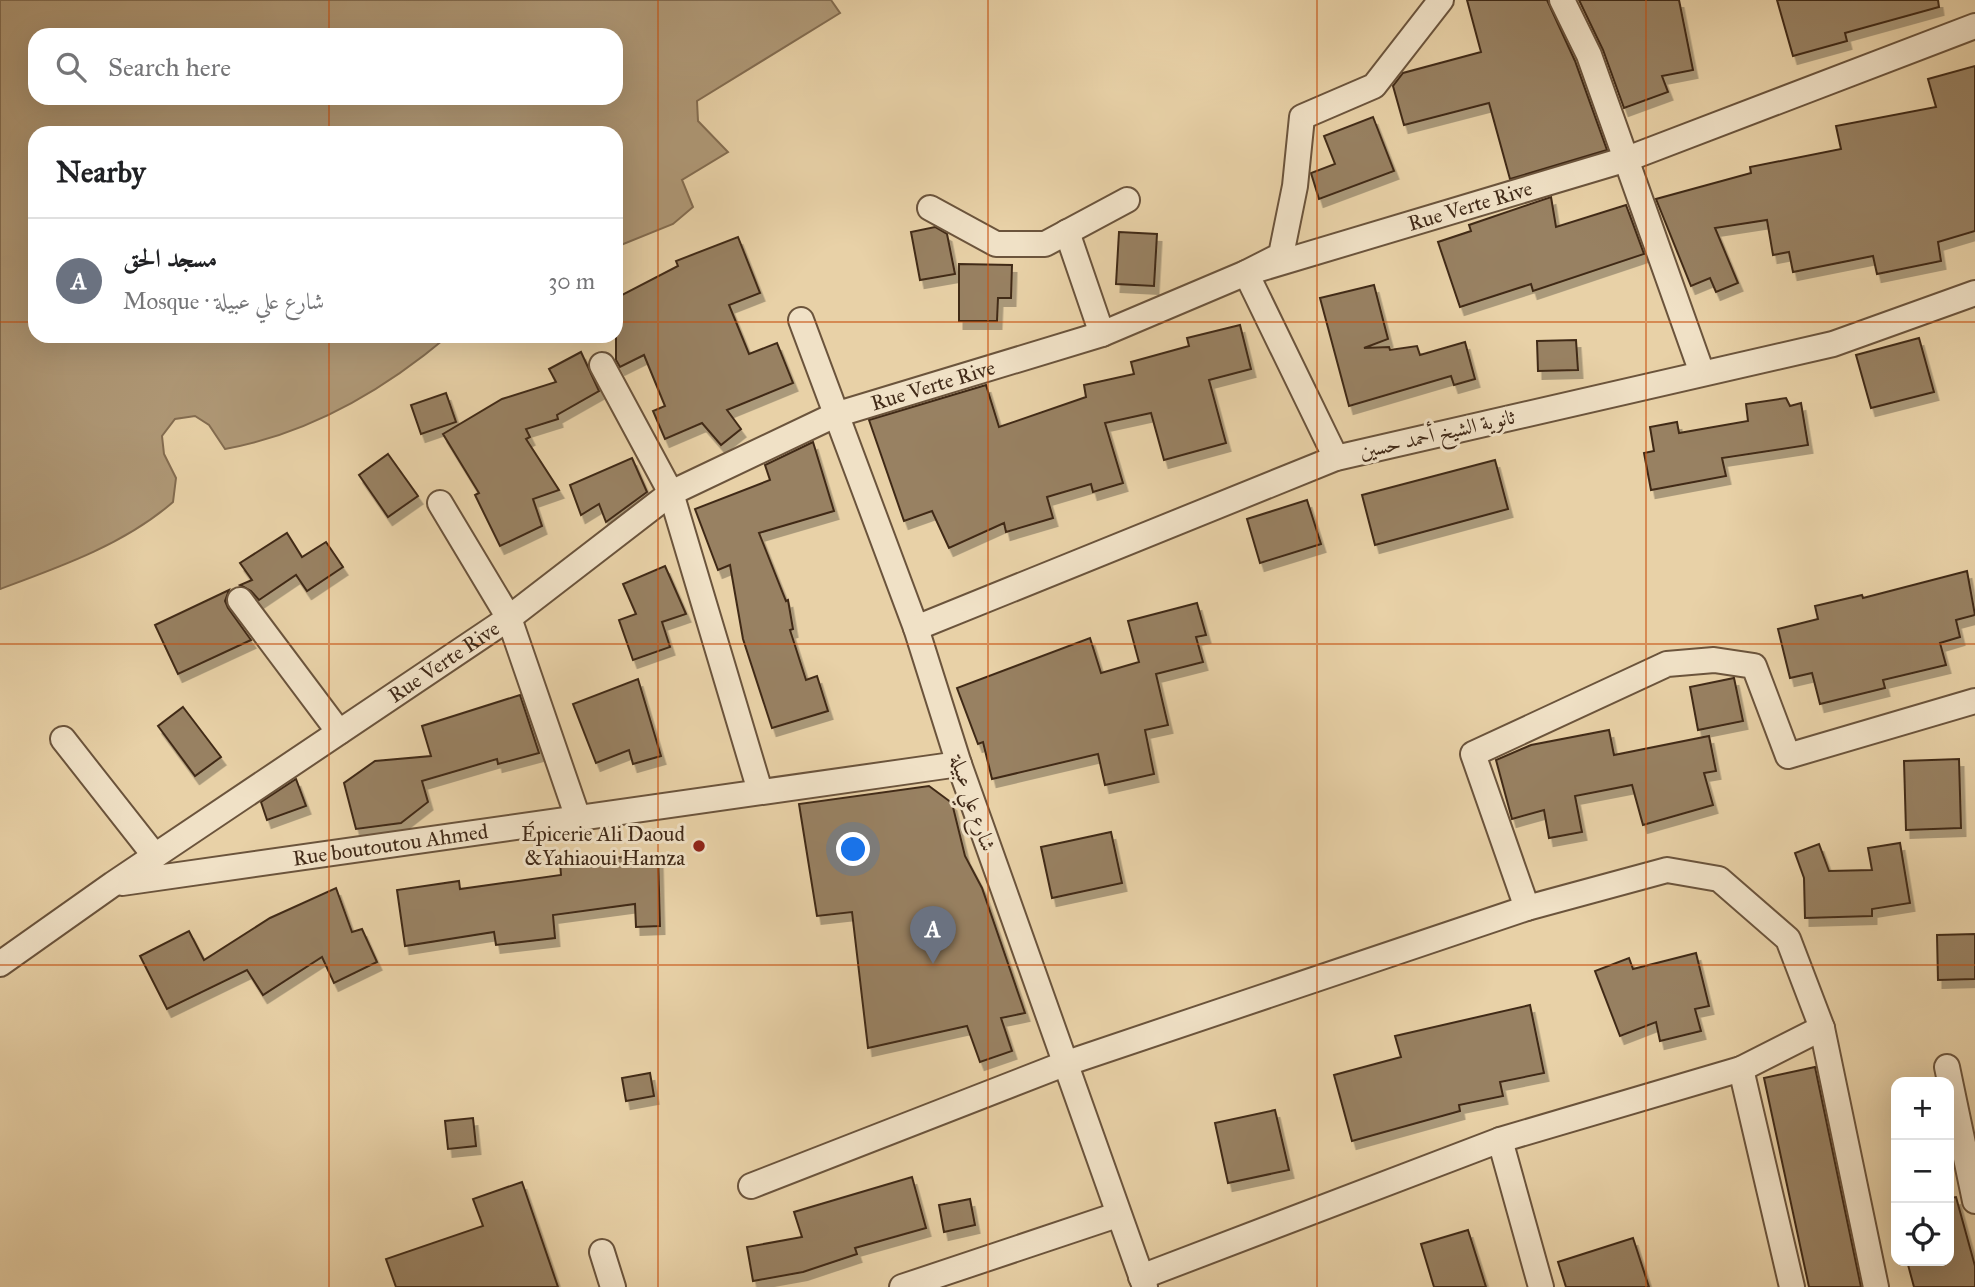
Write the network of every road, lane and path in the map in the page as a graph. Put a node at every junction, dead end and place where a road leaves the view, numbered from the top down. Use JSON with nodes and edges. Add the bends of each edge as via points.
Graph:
{"nodes":[{"id":1,"x":1441,"y":0,"type":"edge"},
{"id":2,"x":1562,"y":0,"type":"edge"},
{"id":3,"x":1975,"y":26,"type":"edge"},
{"id":4,"x":1627,"y":159,"type":"junction"},
{"id":5,"x":1127,"y":200,"type":"dead end"},
{"id":6,"x":930,"y":208,"type":"dead end"},
{"id":7,"x":1067,"y":232,"type":"junction"},
{"id":8,"x":1246,"y":273,"type":"junction"},
{"id":9,"x":1975,"y":293,"type":"edge"},
{"id":10,"x":801,"y":320,"type":"dead end"},
{"id":11,"x":1102,"y":334,"type":"junction"},
{"id":12,"x":602,"y":365,"type":"dead end"},
{"id":13,"x":1702,"y":373,"type":"junction"},
{"id":14,"x":835,"y":415,"type":"junction"},
{"id":15,"x":1336,"y":458,"type":"junction"},
{"id":16,"x":671,"y":493,"type":"junction"},
{"id":17,"x":440,"y":503,"type":"dead end"},
{"id":18,"x":240,"y":600,"type":"dead end"},
{"id":19,"x":509,"y":618,"type":"junction"},
{"id":20,"x":916,"y":628,"type":"junction"},
{"id":21,"x":1975,"y":701,"type":"edge"},
{"id":22,"x":339,"y":732,"type":"junction"},
{"id":23,"x":63,"y":739,"type":"dead end"},
{"id":24,"x":959,"y":764,"type":"junction"},
{"id":25,"x":760,"y":791,"type":"junction"},
{"id":26,"x":578,"y":818,"type":"junction"},
{"id":27,"x":155,"y":856,"type":"junction"},
{"id":28,"x":113,"y":884,"type":"junction"},
{"id":29,"x":1527,"y":908,"type":"junction"},
{"id":30,"x":0,"y":964,"type":"edge"},
{"id":31,"x":1822,"y":1028,"type":"junction"},
{"id":32,"x":1064,"y":1064,"type":"junction"},
{"id":33,"x":1947,"y":1068,"type":"dead end"},
{"id":34,"x":1741,"y":1069,"type":"junction"},
{"id":35,"x":1500,"y":1140,"type":"junction"},
{"id":36,"x":751,"y":1186,"type":"dead end"},
{"id":37,"x":1975,"y":1200,"type":"edge"},
{"id":38,"x":1117,"y":1215,"type":"junction"},
{"id":39,"x":602,"y":1252,"type":"dead end"},
{"id":40,"x":1143,"y":1282,"type":"edge"},
{"id":41,"x":613,"y":1287,"type":"edge"},
{"id":42,"x":902,"y":1287,"type":"edge"},
{"id":43,"x":1541,"y":1287,"type":"edge"},
{"id":44,"x":1792,"y":1287,"type":"edge"},
{"id":45,"x":1876,"y":1287,"type":"edge"}],
"edges":[{"from":1,"to":8,"type":"street","via":[[1374,86],[1302,117],[1281,255]]},
{"from":2,"to":4,"type":"street","via":[[1589,55]]},
{"from":3,"to":4,"type":"street","name":"Rue Verte Rive"},
{"from":4,"to":8,"type":"street","name":"Rue Verte Rive"},
{"from":4,"to":13,"type":"street"},
{"from":5,"to":7,"type":"street"},
{"from":6,"to":7,"type":"street","via":[[996,244],[1045,244]]},
{"from":7,"to":11,"type":"street"},
{"from":8,"to":11,"type":"street","name":"Rue Verte Rive"},
{"from":8,"to":15,"type":"street"},
{"from":9,"to":13,"type":"street","name":"ثانوية الشيخ أحمد حسين","via":[[1833,344]]},
{"from":10,"to":14,"type":"street","name":"شارع علي عبيلة"},
{"from":11,"to":14,"type":"street","name":"Rue Verte Rive"},
{"from":12,"to":16,"type":"street"},
{"from":13,"to":15,"type":"street","name":"ثانوية الشيخ أحمد حسين"},
{"from":14,"to":16,"type":"street","name":"Rue Verte Rive"},
{"from":14,"to":20,"type":"street","name":"شارع علي عبيلة"},
{"from":15,"to":20,"type":"street","name":"ثانوية الشيخ أحمد حسين"},
{"from":16,"to":19,"type":"street","name":"Rue Verte Rive"},
{"from":16,"to":25,"type":"street"},
{"from":17,"to":19,"type":"street"},
{"from":18,"to":22,"type":"street"},
{"from":19,"to":22,"type":"street","name":"Rue Verte Rive"},
{"from":19,"to":26,"type":"street"},
{"from":20,"to":24,"type":"street","name":"شارع علي عبيلة"},
{"from":21,"to":29,"type":"street","via":[[1788,756],[1754,666],[1714,660],[1667,664],[1473,754]]},
{"from":22,"to":27,"type":"street","name":"Rue Verte Rive"},
{"from":23,"to":27,"type":"street"},
{"from":24,"to":25,"type":"street","name":"Rue boutoutou Ahmed"},
{"from":24,"to":32,"type":"street","name":"شارع علي عبيلة"},
{"from":25,"to":26,"type":"street","name":"Rue boutoutou Ahmed"},
{"from":26,"to":28,"type":"street","name":"Rue boutoutou Ahmed"},
{"from":27,"to":28,"type":"street","name":"Rue Verte Rive"},
{"from":28,"to":30,"type":"street","name":"Rue Verte Rive"},
{"from":29,"to":31,"type":"street","via":[[1667,870],[1719,879],[1788,939]]},
{"from":29,"to":32,"type":"street"},
{"from":31,"to":34,"type":"street"},
{"from":31,"to":45,"type":"street"},
{"from":32,"to":36,"type":"street"},
{"from":32,"to":38,"type":"street","name":"شارع علي عبيلة"},
{"from":33,"to":37,"type":"street"},
{"from":34,"to":35,"type":"street"},
{"from":34,"to":44,"type":"street"},
{"from":35,"to":40,"type":"street"},
{"from":35,"to":43,"type":"street"},
{"from":38,"to":40,"type":"street","name":"شارع علي عبيلة"},
{"from":38,"to":42,"type":"street"},
{"from":39,"to":41,"type":"street"}]}
